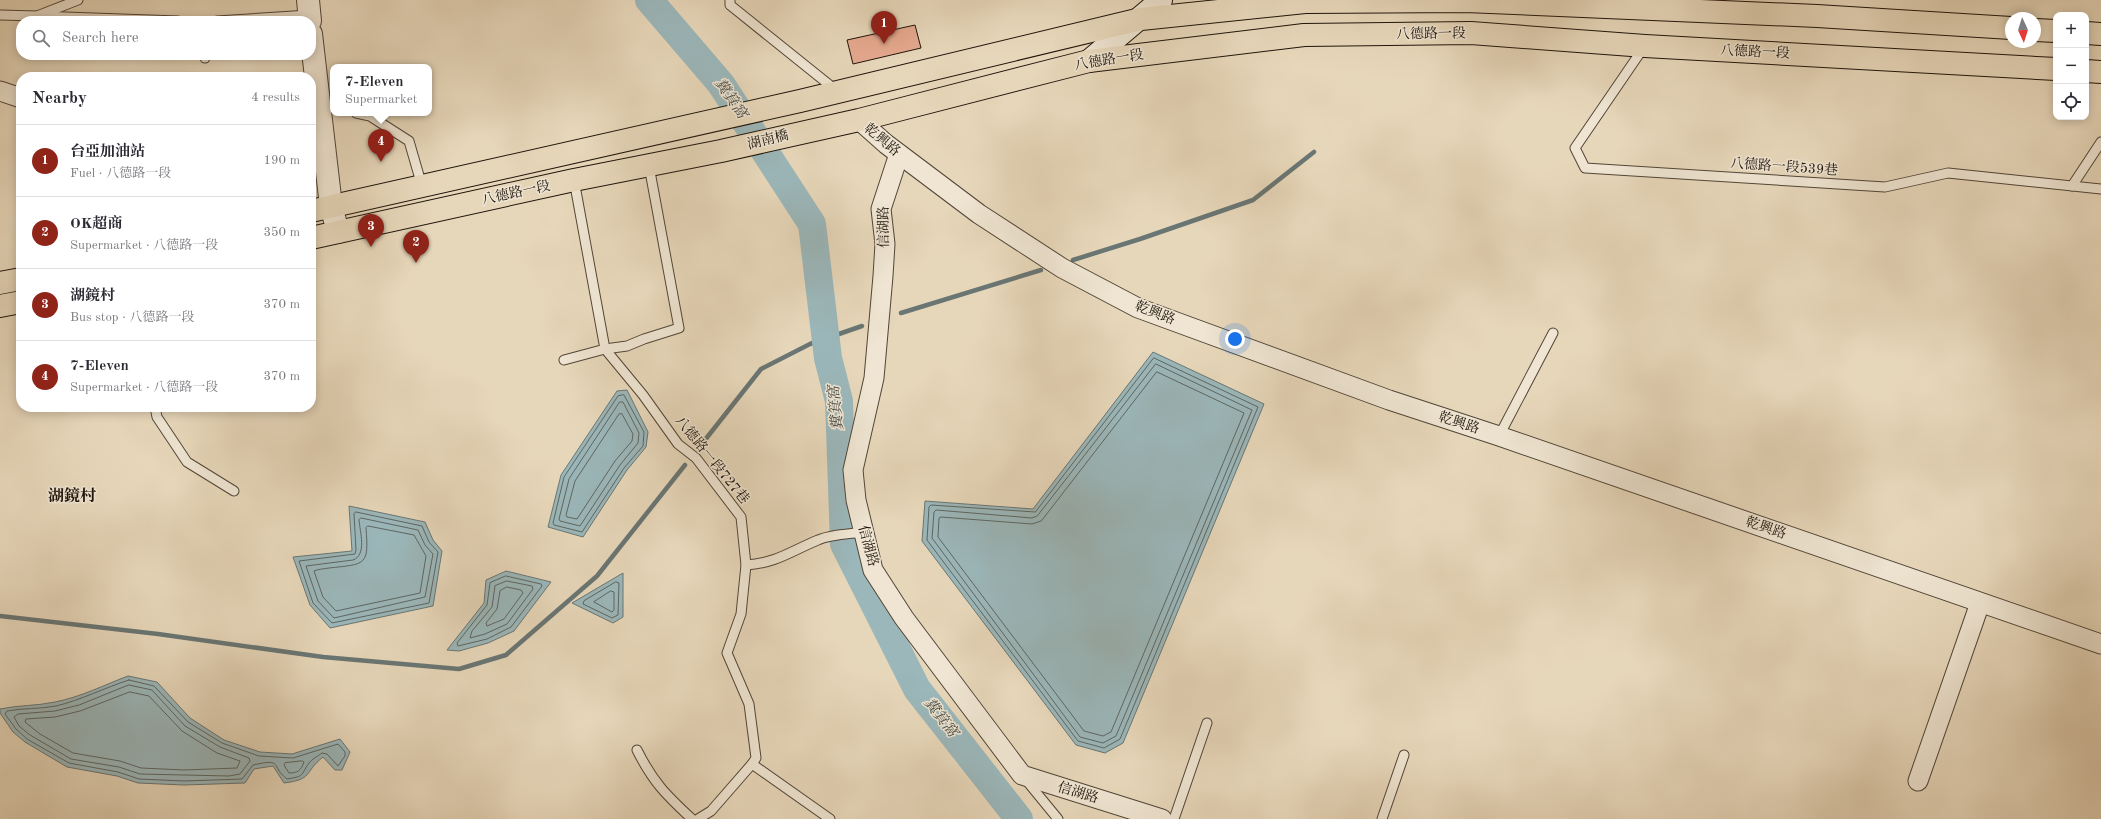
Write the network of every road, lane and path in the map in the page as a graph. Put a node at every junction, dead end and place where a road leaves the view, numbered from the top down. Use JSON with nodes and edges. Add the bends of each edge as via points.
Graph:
{"nodes":[{"id":1,"x":78,"y":0,"type":"edge"},
{"id":2,"x":730,"y":0,"type":"edge"},
{"id":3,"x":1161,"y":0,"type":"edge"},
{"id":4,"x":0,"y":15,"type":"edge"},
{"id":5,"x":37,"y":16,"type":"joint"},
{"id":6,"x":1141,"y":19,"type":"junction"},
{"id":7,"x":2005,"y":28,"type":"edge"},
{"id":8,"x":2041,"y":30,"type":"edge"},
{"id":9,"x":2053,"y":31,"type":"edge"},
{"id":10,"x":2089,"y":33,"type":"edge"},
{"id":11,"x":2101,"y":34,"type":"edge"},
{"id":12,"x":1644,"y":46,"type":"junction"},
{"id":13,"x":314,"y":60,"type":"edge"},
{"id":14,"x":1089,"y":61,"type":"junction"},
{"id":15,"x":2053,"y":69,"type":"edge"},
{"id":16,"x":2089,"y":71,"type":"edge"},
{"id":17,"x":315,"y":72,"type":"edge"},
{"id":18,"x":2101,"y":72,"type":"edge"},
{"id":19,"x":316,"y":78,"type":"edge"},
{"id":20,"x":0,"y":91,"type":"edge"},
{"id":21,"x":838,"y":92,"type":"junction"},
{"id":22,"x":16,"y":96,"type":"edge"},
{"id":23,"x":318,"y":99,"type":"edge"},
{"id":24,"x":370,"y":116,"type":"edge"},
{"id":25,"x":859,"y":120,"type":"junction"},
{"id":26,"x":815,"y":128,"type":"joint"},
{"id":27,"x":2101,"y":142,"type":"edge"},
{"id":28,"x":721,"y":151,"type":"joint"},
{"id":29,"x":899,"y":154,"type":"junction"},
{"id":30,"x":650,"y":166,"type":"junction"},
{"id":31,"x":574,"y":180,"type":"junction"},
{"id":32,"x":422,"y":186,"type":"junction"},
{"id":33,"x":2072,"y":186,"type":"junction"},
{"id":34,"x":2101,"y":189,"type":"edge"},
{"id":35,"x":318,"y":206,"type":"edge"},
{"id":36,"x":338,"y":232,"type":"junction"},
{"id":37,"x":316,"y":237,"type":"edge"},
{"id":38,"x":16,"y":280,"type":"edge"},
{"id":39,"x":0,"y":284,"type":"edge"},
{"id":40,"x":16,"y":303,"type":"edge"},
{"id":41,"x":0,"y":306,"type":"edge"},
{"id":42,"x":1553,"y":333,"type":"dead end"},
{"id":43,"x":605,"y":349,"type":"junction"},
{"id":44,"x":564,"y":360,"type":"dead end"},
{"id":45,"x":156,"y":412,"type":"edge"},
{"id":46,"x":1499,"y":436,"type":"junction"},
{"id":47,"x":234,"y":491,"type":"dead end"},
{"id":48,"x":857,"y":533,"type":"junction"},
{"id":49,"x":746,"y":565,"type":"junction"},
{"id":50,"x":1980,"y":603,"type":"junction"},
{"id":51,"x":2101,"y":644,"type":"edge"},
{"id":52,"x":1207,"y":723,"type":"dead end"},
{"id":53,"x":637,"y":750,"type":"dead end"},
{"id":54,"x":1404,"y":755,"type":"dead end"},
{"id":55,"x":752,"y":764,"type":"junction"},
{"id":56,"x":1022,"y":775,"type":"junction"},
{"id":57,"x":1918,"y":781,"type":"dead end"},
{"id":58,"x":692,"y":819,"type":"edge"},
{"id":59,"x":698,"y":819,"type":"edge"},
{"id":60,"x":830,"y":819,"type":"edge"},
{"id":61,"x":1058,"y":819,"type":"edge"},
{"id":62,"x":1162,"y":819,"type":"edge"},
{"id":63,"x":1174,"y":819,"type":"edge"},
{"id":64,"x":1382,"y":819,"type":"edge"}],
"edges":[{"from":1,"to":5,"type":"lane"},
{"from":2,"to":21,"type":"lane","via":[[730,5]]},
{"from":3,"to":6,"type":"street"},
{"from":4,"to":5,"type":"lane"},
{"from":6,"to":7,"type":"main road","via":[[1305,2],[1466,1],[1817,16]]},
{"from":6,"to":14,"type":"street"},
{"from":6,"to":21,"type":"main road"},
{"from":8,"to":9,"type":"main road"},
{"from":10,"to":11,"type":"main road"},
{"from":12,"to":14,"type":"main road","name":"八德路一段","via":[[1471,33],[1304,35]]},
{"from":12,"to":15,"type":"main road","name":"八德路一段"},
{"from":12,"to":33,"type":"lane","name":"八德路一段539巷","via":[[1575,148],[1585,168],[1885,187],[1948,173]]},
{"from":13,"to":17,"type":"street"},
{"from":14,"to":25,"type":"main road","name":"八德路一段"},
{"from":16,"to":18,"type":"main road"},
{"from":19,"to":23,"type":"street"},
{"from":20,"to":22,"type":"street"},
{"from":21,"to":32,"type":"main road","name":"八德路一段"},
{"from":23,"to":35,"type":"street"},
{"from":24,"to":32,"type":"lane","via":[[409,142]]},
{"from":25,"to":26,"type":"main road","name":"八德路一段"},
{"from":25,"to":29,"type":"street","name":"乾興路"},
{"from":26,"to":28,"type":"main road","name":"湖南橋"},
{"from":27,"to":33,"type":"lane"},
{"from":28,"to":30,"type":"main road","name":"八德路一段"},
{"from":29,"to":46,"type":"street","name":"乾興路","via":[[979,214],[1062,268],[1138,308],[1389,400]]},
{"from":29,"to":48,"type":"street","name":"信湖路","via":[[881,209],[885,244],[874,378],[853,470]]},
{"from":30,"to":31,"type":"main road","name":"八德路一段"},
{"from":30,"to":43,"type":"lane","via":[[678,328],[628,346]]},
{"from":31,"to":36,"type":"main road","name":"八德路一段"},
{"from":31,"to":43,"type":"lane","name":"八德路一段727巷"},
{"from":32,"to":35,"type":"main road","name":"八德路一段"},
{"from":33,"to":34,"type":"lane"},
{"from":35,"to":36,"type":"street"},
{"from":36,"to":37,"type":"main road","name":"八德路一段"},
{"from":38,"to":39,"type":"main road"},
{"from":40,"to":41,"type":"main road"},
{"from":42,"to":46,"type":"lane"},
{"from":43,"to":44,"type":"lane"},
{"from":43,"to":49,"type":"lane","name":"八德路一段727巷","via":[[643,394],[678,444],[696,458],[741,517]]},
{"from":45,"to":47,"type":"lane","via":[[187,462]]},
{"from":46,"to":50,"type":"street","name":"乾興路"},
{"from":48,"to":49,"type":"lane","via":[[820,539],[764,564]]},
{"from":48,"to":56,"type":"street","name":"信湖路","via":[[873,570],[904,618]]},
{"from":49,"to":55,"type":"lane","name":"八德路一段727巷","via":[[741,614],[727,653],[749,704],[756,758]]},
{"from":50,"to":51,"type":"street","name":"乾興路"},
{"from":50,"to":57,"type":"street"},
{"from":52,"to":63,"type":"lane"},
{"from":53,"to":58,"type":"lane","via":[[660,789]]},
{"from":54,"to":64,"type":"lane"},
{"from":55,"to":59,"type":"lane","via":[[711,811]]},
{"from":55,"to":60,"type":"lane"},
{"from":56,"to":61,"type":"lane"},
{"from":56,"to":62,"type":"street","name":"信湖路"}]}
